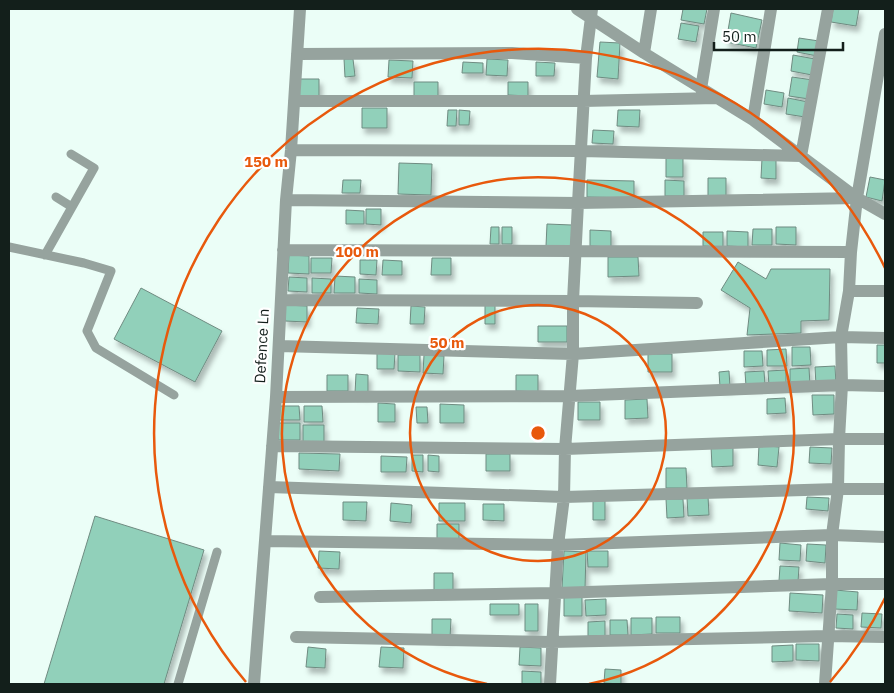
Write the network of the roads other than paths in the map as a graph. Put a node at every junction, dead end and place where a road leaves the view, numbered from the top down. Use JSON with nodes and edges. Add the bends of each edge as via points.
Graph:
{"nodes":[{"id":1,"x":300,"y":9,"type":"edge"},
{"id":2,"x":577,"y":9,"type":"edge"},
{"id":3,"x":651,"y":9,"type":"edge"},
{"id":4,"x":714,"y":9,"type":"edge"},
{"id":5,"x":771,"y":9,"type":"edge"},
{"id":6,"x":828,"y":9,"type":"edge"},
{"id":7,"x":591,"y":13,"type":"edge"},
{"id":8,"x":885,"y":34,"type":"edge"},
{"id":9,"x":644,"y":53,"type":"junction"},
{"id":10,"x":297,"y":54,"type":"junction"},
{"id":11,"x":586,"y":58,"type":"junction"},
{"id":12,"x":701,"y":89,"type":"junction"},
{"id":13,"x":716,"y":98,"type":"junction"},
{"id":14,"x":294,"y":101,"type":"junction"},
{"id":15,"x":583,"y":101,"type":"junction"},
{"id":16,"x":753,"y":120,"type":"junction"},
{"id":17,"x":291,"y":150,"type":"junction"},
{"id":18,"x":580,"y":151,"type":"junction"},
{"id":19,"x":71,"y":154,"type":"dead end"},
{"id":20,"x":801,"y":156,"type":"junction"},
{"id":21,"x":56,"y":197,"type":"dead end"},
{"id":22,"x":857,"y":198,"type":"junction"},
{"id":23,"x":286,"y":200,"type":"junction"},
{"id":24,"x":578,"y":203,"type":"junction"},
{"id":25,"x":72,"y":207,"type":"junction"},
{"id":26,"x":885,"y":214,"type":"edge"},
{"id":27,"x":9,"y":247,"type":"edge"},
{"id":28,"x":283,"y":250,"type":"junction"},
{"id":29,"x":576,"y":251,"type":"junction"},
{"id":30,"x":851,"y":252,"type":"junction"},
{"id":31,"x":45,"y":255,"type":"junction"},
{"id":32,"x":849,"y":291,"type":"junction"},
{"id":33,"x":885,"y":291,"type":"edge"},
{"id":34,"x":281,"y":300,"type":"junction"},
{"id":35,"x":573,"y":301,"type":"junction"},
{"id":36,"x":697,"y":303,"type":"dead end"},
{"id":37,"x":841,"y":337,"type":"junction"},
{"id":38,"x":885,"y":338,"type":"edge"},
{"id":39,"x":279,"y":346,"type":"junction"},
{"id":40,"x":573,"y":354,"type":"junction"},
{"id":41,"x":842,"y":385,"type":"junction"},
{"id":42,"x":885,"y":386,"type":"edge"},
{"id":43,"x":174,"y":395,"type":"dead end"},
{"id":44,"x":570,"y":396,"type":"junction"},
{"id":45,"x":276,"y":397,"type":"junction"},
{"id":46,"x":839,"y":439,"type":"junction"},
{"id":47,"x":885,"y":439,"type":"edge"},
{"id":48,"x":272,"y":446,"type":"junction"},
{"id":49,"x":565,"y":449,"type":"junction"},
{"id":50,"x":269,"y":487,"type":"junction"},
{"id":51,"x":838,"y":489,"type":"junction"},
{"id":52,"x":885,"y":489,"type":"edge"},
{"id":53,"x":564,"y":497,"type":"junction"},
{"id":54,"x":832,"y":535,"type":"junction"},
{"id":55,"x":885,"y":537,"type":"edge"},
{"id":56,"x":265,"y":541,"type":"junction"},
{"id":57,"x":558,"y":545,"type":"junction"},
{"id":58,"x":217,"y":552,"type":"dead end"},
{"id":59,"x":832,"y":584,"type":"junction"},
{"id":60,"x":885,"y":584,"type":"edge"},
{"id":61,"x":556,"y":593,"type":"junction"},
{"id":62,"x":320,"y":597,"type":"dead end"},
{"id":63,"x":828,"y":636,"type":"junction"},
{"id":64,"x":296,"y":637,"type":"dead end"},
{"id":65,"x":885,"y":637,"type":"edge"},
{"id":66,"x":552,"y":642,"type":"junction"},
{"id":67,"x":178,"y":684,"type":"edge"},
{"id":68,"x":254,"y":684,"type":"edge"},
{"id":69,"x":550,"y":684,"type":"edge"},
{"id":70,"x":825,"y":684,"type":"edge"}],
"edges":[{"from":1,"to":10,"type":"street","name":"Defence Ln"},
{"from":2,"to":7,"type":"street"},
{"from":3,"to":9,"type":"street"},
{"from":4,"to":12,"type":"street"},
{"from":5,"to":16,"type":"street"},
{"from":6,"to":20,"type":"street"},
{"from":7,"to":9,"type":"street"},
{"from":7,"to":11,"type":"street"},
{"from":8,"to":22,"type":"street"},
{"from":9,"to":12,"type":"street"},
{"from":10,"to":11,"type":"street","via":[[512,53]]},
{"from":10,"to":14,"type":"street","name":"Defence Ln"},
{"from":11,"to":15,"type":"street"},
{"from":12,"to":13,"type":"street"},
{"from":13,"to":15,"type":"street"},
{"from":13,"to":16,"type":"street"},
{"from":14,"to":15,"type":"street"},
{"from":14,"to":17,"type":"street","name":"Defence Ln"},
{"from":15,"to":18,"type":"street"},
{"from":16,"to":20,"type":"street"},
{"from":17,"to":18,"type":"street"},
{"from":17,"to":23,"type":"street","name":"Defence Ln"},
{"from":18,"to":20,"type":"street"},
{"from":18,"to":24,"type":"street"},
{"from":19,"to":25,"type":"lane","via":[[94,168]]},
{"from":20,"to":22,"type":"street"},
{"from":21,"to":25,"type":"lane"},
{"from":22,"to":24,"type":"street"},
{"from":22,"to":26,"type":"street"},
{"from":22,"to":30,"type":"street"},
{"from":23,"to":24,"type":"street"},
{"from":23,"to":28,"type":"street","name":"Defence Ln"},
{"from":24,"to":29,"type":"street"},
{"from":25,"to":31,"type":"lane"},
{"from":27,"to":31,"type":"lane"},
{"from":28,"to":29,"type":"street"},
{"from":28,"to":34,"type":"street","name":"Defence Ln"},
{"from":29,"to":30,"type":"street"},
{"from":29,"to":35,"type":"street"},
{"from":30,"to":32,"type":"street"},
{"from":31,"to":43,"type":"lane","via":[[111,271],[87,331],[96,348]]},
{"from":32,"to":33,"type":"street"},
{"from":32,"to":37,"type":"street"},
{"from":34,"to":35,"type":"street"},
{"from":34,"to":39,"type":"street","name":"Defence Ln"},
{"from":35,"to":36,"type":"street"},
{"from":35,"to":40,"type":"street"},
{"from":37,"to":38,"type":"street"},
{"from":37,"to":40,"type":"street"},
{"from":37,"to":41,"type":"street"},
{"from":39,"to":40,"type":"street"},
{"from":39,"to":45,"type":"street","name":"Defence Ln"},
{"from":40,"to":44,"type":"street"},
{"from":41,"to":42,"type":"street"},
{"from":41,"to":44,"type":"street"},
{"from":41,"to":46,"type":"street"},
{"from":44,"to":45,"type":"street"},
{"from":44,"to":49,"type":"street"},
{"from":45,"to":48,"type":"street","name":"Defence Ln"},
{"from":46,"to":47,"type":"street"},
{"from":46,"to":49,"type":"street"},
{"from":46,"to":51,"type":"street"},
{"from":48,"to":49,"type":"street"},
{"from":48,"to":50,"type":"street","name":"Defence Ln"},
{"from":49,"to":53,"type":"street"},
{"from":50,"to":53,"type":"street"},
{"from":50,"to":56,"type":"street","name":"Defence Ln"},
{"from":51,"to":52,"type":"street"},
{"from":51,"to":53,"type":"street"},
{"from":51,"to":54,"type":"street"},
{"from":53,"to":57,"type":"street"},
{"from":54,"to":55,"type":"street"},
{"from":54,"to":57,"type":"street"},
{"from":54,"to":59,"type":"street"},
{"from":56,"to":57,"type":"street"},
{"from":56,"to":68,"type":"street","name":"Defence Ln"},
{"from":57,"to":61,"type":"street"},
{"from":58,"to":67,"type":"lane"},
{"from":59,"to":60,"type":"street"},
{"from":59,"to":61,"type":"street"},
{"from":59,"to":63,"type":"street"},
{"from":61,"to":62,"type":"street"},
{"from":61,"to":66,"type":"street"},
{"from":63,"to":65,"type":"street"},
{"from":63,"to":66,"type":"street"},
{"from":63,"to":70,"type":"street"},
{"from":64,"to":66,"type":"street"},
{"from":66,"to":69,"type":"street"}]}
